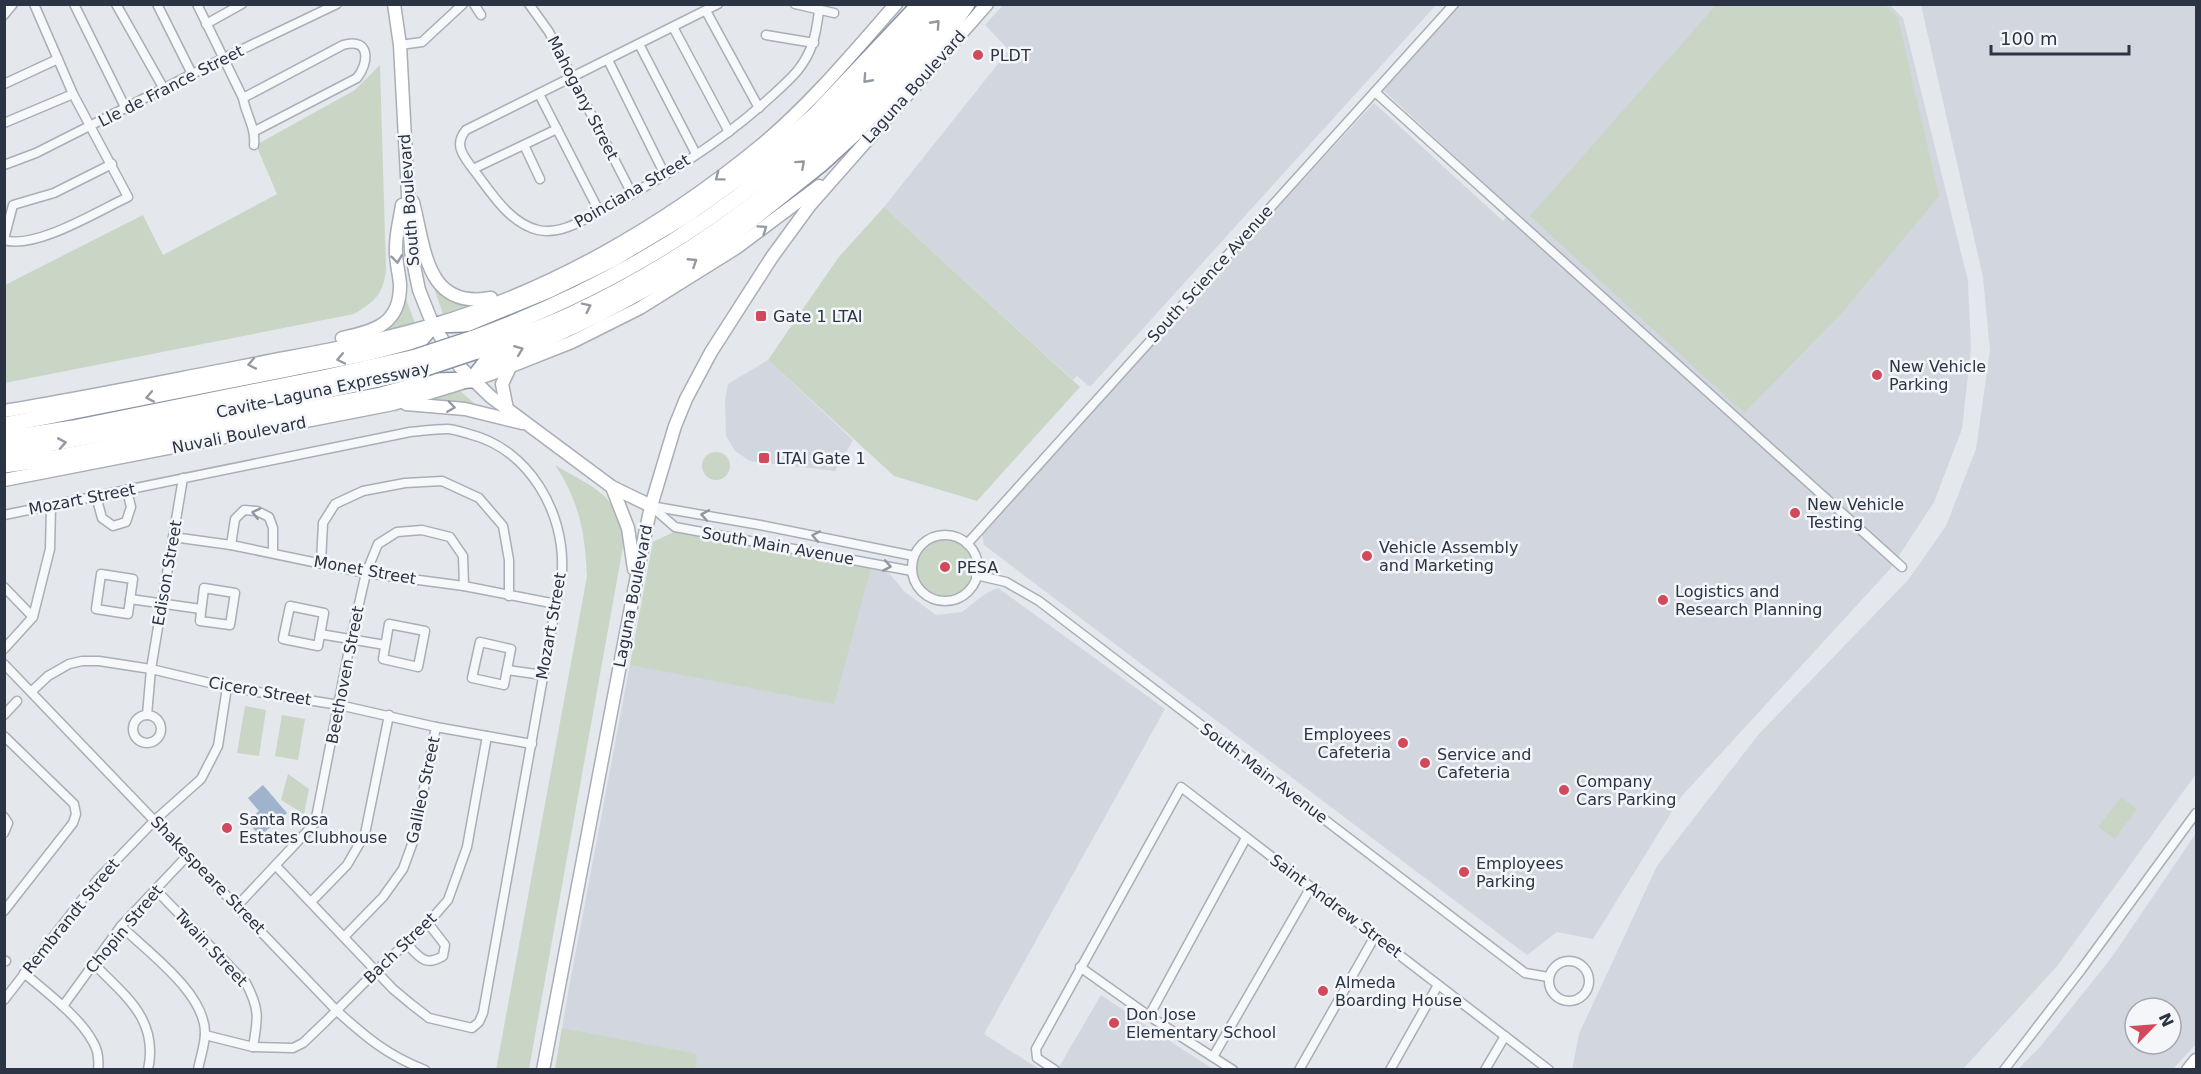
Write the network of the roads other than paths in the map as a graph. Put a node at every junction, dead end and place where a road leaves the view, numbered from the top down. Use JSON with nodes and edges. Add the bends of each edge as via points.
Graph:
{"nodes":[{"id":1,"x":13,"y":4,"type":"edge"},
{"id":2,"x":34,"y":4,"type":"edge"},
{"id":3,"x":74,"y":4,"type":"edge"},
{"id":4,"x":116,"y":4,"type":"edge"},
{"id":5,"x":157,"y":4,"type":"edge"},
{"id":6,"x":197,"y":4,"type":"edge"},
{"id":7,"x":242,"y":4,"type":"edge"},
{"id":8,"x":337,"y":4,"type":"edge"},
{"id":9,"x":394,"y":4,"type":"edge"},
{"id":10,"x":463,"y":4,"type":"edge"},
{"id":11,"x":474,"y":4,"type":"edge"},
{"id":12,"x":529,"y":4,"type":"edge"},
{"id":13,"x":718,"y":4,"type":"edge"},
{"id":14,"x":795,"y":4,"type":"edge"},
{"id":15,"x":896,"y":4,"type":"edge"},
{"id":16,"x":920,"y":4,"type":"edge"},
{"id":17,"x":935,"y":4,"type":"edge"},
{"id":18,"x":954,"y":4,"type":"edge"},
{"id":19,"x":968,"y":4,"type":"edge"},
{"id":20,"x":987,"y":4,"type":"edge"},
{"id":21,"x":1454,"y":4,"type":"edge"},
{"id":22,"x":706,"y":11,"type":"junction"},
{"id":23,"x":819,"y":11,"type":"junction"},
{"id":24,"x":834,"y":13,"type":"dead end"},
{"id":25,"x":4,"y":15,"type":"edge"},
{"id":26,"x":482,"y":15,"type":"dead end"},
{"id":27,"x":206,"y":24,"type":"junction"},
{"id":28,"x":673,"y":27,"type":"junction"},
{"id":29,"x":766,"y":34,"type":"dead end"},
{"id":30,"x":400,"y":42,"type":"junction"},
{"id":31,"x":814,"y":43,"type":"junction"},
{"id":32,"x":639,"y":44,"type":"junction"},
{"id":33,"x":224,"y":58,"type":"junction"},
{"id":34,"x":58,"y":59,"type":"junction"},
{"id":35,"x":608,"y":60,"type":"junction"},
{"id":36,"x":192,"y":74,"type":"junction"},
{"id":37,"x":574,"y":77,"type":"junction"},
{"id":38,"x":4,"y":84,"type":"edge"},
{"id":39,"x":164,"y":89,"type":"junction"},
{"id":40,"x":1375,"y":92,"type":"junction"},
{"id":41,"x":73,"y":94,"type":"junction"},
{"id":42,"x":539,"y":94,"type":"junction"},
{"id":43,"x":243,"y":98,"type":"junction"},
{"id":44,"x":759,"y":108,"type":"junction"},
{"id":45,"x":126,"y":109,"type":"junction"},
{"id":46,"x":4,"y":123,"type":"edge"},
{"id":47,"x":92,"y":127,"type":"junction"},
{"id":48,"x":557,"y":129,"type":"junction"},
{"id":49,"x":255,"y":131,"type":"junction"},
{"id":50,"x":729,"y":132,"type":"junction"},
{"id":51,"x":524,"y":144,"type":"junction"},
{"id":52,"x":254,"y":145,"type":"dead end"},
{"id":53,"x":696,"y":154,"type":"junction"},
{"id":54,"x":112,"y":164,"type":"junction"},
{"id":55,"x":4,"y":165,"type":"edge"},
{"id":56,"x":472,"y":169,"type":"junction"},
{"id":57,"x":840,"y":169,"type":"junction"},
{"id":58,"x":665,"y":175,"type":"junction"},
{"id":59,"x":540,"y":179,"type":"dead end"},
{"id":60,"x":407,"y":181,"type":"junction"},
{"id":61,"x":632,"y":194,"type":"junction"},
{"id":62,"x":599,"y":211,"type":"junction"},
{"id":63,"x":4,"y":239,"type":"edge"},
{"id":64,"x":521,"y":292,"type":"junction"},
{"id":65,"x":433,"y":325,"type":"junction"},
{"id":66,"x":472,"y":346,"type":"junction"},
{"id":67,"x":284,"y":358,"type":"junction"},
{"id":68,"x":418,"y":363,"type":"junction"},
{"id":69,"x":510,"y":367,"type":"junction"},
{"id":70,"x":472,"y":381,"type":"junction"},
{"id":71,"x":393,"y":404,"type":"junction"},
{"id":72,"x":507,"y":409,"type":"junction"},
{"id":73,"x":4,"y":411,"type":"edge"},
{"id":74,"x":4,"y":425,"type":"edge"},
{"id":75,"x":527,"y":425,"type":"junction"},
{"id":76,"x":4,"y":439,"type":"edge"},
{"id":77,"x":4,"y":452,"type":"edge"},
{"id":78,"x":4,"y":465,"type":"edge"},
{"id":79,"x":183,"y":478,"type":"junction"},
{"id":80,"x":4,"y":480,"type":"edge"},
{"id":81,"x":612,"y":487,"type":"junction"},
{"id":82,"x":127,"y":491,"type":"junction"},
{"id":83,"x":96,"y":496,"type":"junction"},
{"id":84,"x":51,"y":506,"type":"junction"},
{"id":85,"x":651,"y":506,"type":"junction"},
{"id":86,"x":4,"y":515,"type":"edge"},
{"id":87,"x":173,"y":537,"type":"junction"},
{"id":88,"x":231,"y":544,"type":"junction"},
{"id":89,"x":967,"y":544,"type":"junction"},
{"id":90,"x":273,"y":553,"type":"junction"},
{"id":91,"x":914,"y":556,"type":"junction"},
{"id":92,"x":321,"y":562,"type":"junction"},
{"id":93,"x":1902,"y":567,"type":"dead end"},
{"id":94,"x":912,"y":571,"type":"junction"},
{"id":95,"x":366,"y":573,"type":"junction"},
{"id":96,"x":976,"y":575,"type":"junction"},
{"id":97,"x":635,"y":582,"type":"junction"},
{"id":98,"x":464,"y":586,"type":"junction"},
{"id":99,"x":4,"y":587,"type":"edge"},
{"id":100,"x":509,"y":596,"type":"junction"},
{"id":101,"x":130,"y":599,"type":"junction"},
{"id":102,"x":162,"y":604,"type":"junction"},
{"id":103,"x":556,"y":604,"type":"junction"},
{"id":104,"x":201,"y":609,"type":"junction"},
{"id":105,"x":33,"y":617,"type":"junction"},
{"id":106,"x":320,"y":634,"type":"junction"},
{"id":107,"x":351,"y":639,"type":"junction"},
{"id":108,"x":385,"y":645,"type":"junction"},
{"id":109,"x":4,"y":649,"type":"edge"},
{"id":110,"x":4,"y":664,"type":"edge"},
{"id":111,"x":151,"y":669,"type":"junction"},
{"id":112,"x":507,"y":670,"type":"junction"},
{"id":113,"x":543,"y":675,"type":"junction"},
{"id":114,"x":228,"y":687,"type":"junction"},
{"id":115,"x":32,"y":691,"type":"junction"},
{"id":116,"x":17,"y":701,"type":"dead end"},
{"id":117,"x":339,"y":705,"type":"junction"},
{"id":118,"x":4,"y":715,"type":"edge"},
{"id":119,"x":147,"y":715,"type":"dead end"},
{"id":120,"x":390,"y":715,"type":"junction"},
{"id":121,"x":436,"y":727,"type":"junction"},
{"id":122,"x":4,"y":736,"type":"edge"},
{"id":123,"x":486,"y":736,"type":"junction"},
{"id":124,"x":532,"y":744,"type":"junction"},
{"id":125,"x":2196,"y":813,"type":"edge"},
{"id":126,"x":4,"y":817,"type":"edge"},
{"id":127,"x":155,"y":820,"type":"junction"},
{"id":128,"x":4,"y":833,"type":"edge"},
{"id":129,"x":1246,"y":838,"type":"junction"},
{"id":130,"x":188,"y":855,"type":"junction"},
{"id":131,"x":276,"y":866,"type":"junction"},
{"id":132,"x":1311,"y":887,"type":"junction"},
{"id":133,"x":156,"y":889,"type":"junction"},
{"id":134,"x":311,"y":902,"type":"junction"},
{"id":135,"x":238,"y":905,"type":"junction"},
{"id":136,"x":4,"y":911,"type":"edge"},
{"id":137,"x":428,"y":923,"type":"junction"},
{"id":138,"x":122,"y":926,"type":"junction"},
{"id":139,"x":1375,"y":936,"type":"junction"},
{"id":140,"x":344,"y":937,"type":"junction"},
{"id":141,"x":407,"y":944,"type":"junction"},
{"id":142,"x":93,"y":963,"type":"junction"},
{"id":143,"x":1080,"y":968,"type":"junction"},
{"id":144,"x":376,"y":971,"type":"junction"},
{"id":145,"x":24,"y":973,"type":"junction"},
{"id":146,"x":1548,"y":977,"type":"junction"},
{"id":147,"x":1438,"y":985,"type":"junction"},
{"id":148,"x":4,"y":1000,"type":"edge"},
{"id":149,"x":63,"y":1006,"type":"junction"},
{"id":150,"x":337,"y":1011,"type":"junction"},
{"id":151,"x":1149,"y":1016,"type":"junction"},
{"id":152,"x":205,"y":1035,"type":"junction"},
{"id":153,"x":1505,"y":1036,"type":"junction"},
{"id":154,"x":253,"y":1047,"type":"junction"},
{"id":155,"x":1214,"y":1057,"type":"junction"},
{"id":156,"x":2196,"y":1060,"type":"edge"},
{"id":157,"x":98,"y":1070,"type":"edge"},
{"id":158,"x":148,"y":1070,"type":"edge"},
{"id":159,"x":198,"y":1070,"type":"edge"},
{"id":160,"x":425,"y":1070,"type":"edge"},
{"id":161,"x":543,"y":1070,"type":"edge"},
{"id":162,"x":1055,"y":1070,"type":"edge"},
{"id":163,"x":1233,"y":1070,"type":"edge"},
{"id":164,"x":1299,"y":1070,"type":"edge"},
{"id":165,"x":1390,"y":1070,"type":"edge"},
{"id":166,"x":1485,"y":1070,"type":"edge"},
{"id":167,"x":1549,"y":1070,"type":"edge"},
{"id":168,"x":2004,"y":1070,"type":"edge"},
{"id":169,"x":2188,"y":1070,"type":"edge"}],
"edges":[{"from":1,"to":25,"type":"street"},
{"from":2,"to":34,"type":"street"},
{"from":3,"to":45,"type":"street"},
{"from":4,"to":39,"type":"street"},
{"from":5,"to":36,"type":"street"},
{"from":6,"to":27,"type":"street"},
{"from":7,"to":27,"type":"street"},
{"from":8,"to":33,"type":"street","name":"Lle de France Street"},
{"from":9,"to":30,"type":"main road","name":"South Boulevard"},
{"from":10,"to":30,"type":"street","via":[[428,37]]},
{"from":11,"to":26,"type":"street"},
{"from":12,"to":37,"type":"street","name":"Mahogany Street"},
{"from":13,"to":22,"type":"street","name":"Poinciana Street"},
{"from":14,"to":23,"type":"street"},
{"from":15,"to":64,"type":"main road","one_way":true,"via":[[815,97],[758,148],[640,231]]},
{"from":16,"to":65,"type":"highway","via":[[816,114],[765,159],[688,214],[611,260],[549,290],[466,324]]},
{"from":17,"to":66,"type":"highway","name":"Cavite–Laguna Expressway","one_way":true,"via":[[823,125],[708,219],[614,277]]},
{"from":66,"to":18,"type":"highway","name":"Cavite–Laguna Expressway","one_way":true,"via":[[570,315],[715,231],[831,137]]},
{"from":70,"to":19,"type":"highway","one_way":true,"via":[[486,362],[626,301],[732,235],[855,133]]},
{"from":20,"to":57,"type":"main road","name":"Laguna Boulevard"},
{"from":21,"to":40,"type":"street","name":"South Science Avenue"},
{"from":22,"to":28,"type":"street","name":"Poinciana Street"},
{"from":22,"to":44,"type":"street"},
{"from":23,"to":24,"type":"street"},
{"from":23,"to":31,"type":"street","name":"Poinciana Street"},
{"from":27,"to":33,"type":"street"},
{"from":28,"to":32,"type":"street","name":"Poinciana Street"},
{"from":28,"to":50,"type":"street"},
{"from":29,"to":31,"type":"street"},
{"from":30,"to":60,"type":"main road","name":"South Boulevard"},
{"from":31,"to":44,"type":"street","name":"Poinciana Street","via":[[797,71]]},
{"from":32,"to":35,"type":"street","name":"Poinciana Street"},
{"from":32,"to":53,"type":"street"},
{"from":33,"to":36,"type":"street","name":"Lle de France Street"},
{"from":33,"to":43,"type":"street"},
{"from":34,"to":38,"type":"street"},
{"from":34,"to":41,"type":"street"},
{"from":35,"to":37,"type":"street","name":"Poinciana Street"},
{"from":35,"to":58,"type":"street"},
{"from":36,"to":39,"type":"street","name":"Lle de France Street"},
{"from":37,"to":42,"type":"street","name":"Poinciana Street"},
{"from":37,"to":61,"type":"street","name":"Mahogany Street"},
{"from":39,"to":45,"type":"street","name":"Lle de France Street"},
{"from":40,"to":89,"type":"street","name":"South Science Avenue"},
{"from":40,"to":93,"type":"street"},
{"from":41,"to":46,"type":"street"},
{"from":41,"to":47,"type":"street"},
{"from":42,"to":48,"type":"street"},
{"from":42,"to":56,"type":"street","name":"Poinciana Street","via":[[466,130],[461,136],[460,150]]},
{"from":43,"to":49,"type":"street"},
{"from":43,"to":49,"type":"street","via":[[343,45],[360,43],[364,49],[364,68],[357,78]]},
{"from":44,"to":50,"type":"street","name":"Poinciana Street"},
{"from":45,"to":47,"type":"street","name":"Lle de France Street"},
{"from":47,"to":54,"type":"street"},
{"from":47,"to":55,"type":"street","name":"Lle de France Street"},
{"from":48,"to":51,"type":"street"},
{"from":48,"to":62,"type":"street"},
{"from":49,"to":52,"type":"street"},
{"from":50,"to":53,"type":"street","name":"Poinciana Street"},
{"from":51,"to":56,"type":"street"},
{"from":51,"to":59,"type":"street"},
{"from":53,"to":58,"type":"street","name":"Poinciana Street"},
{"from":54,"to":63,"type":"street","via":[[54,193],[13,205]]},
{"from":54,"to":63,"type":"street","via":[[128,196],[40,238],[15,243]]},
{"from":56,"to":62,"type":"street","name":"Poinciana Street","via":[[511,216],[538,230],[565,228]]},
{"from":69,"to":57,"type":"main road","name":"Laguna Boulevard","one_way":true,"via":[[594,332],[666,293],[767,226]]},
{"from":57,"to":85,"type":"main road","name":"Laguna Boulevard","via":[[777,249],[698,374],[675,426]]},
{"from":58,"to":61,"type":"street","name":"Poinciana Street"},
{"from":60,"to":64,"type":"main road","via":[[432,272],[444,290],[454,297],[472,300]]},
{"from":60,"to":65,"type":"main road","name":"South Boulevard","via":[[412,260]]},
{"from":60,"to":67,"type":"main road","one_way":true,"via":[[395,248],[399,294],[392,316],[377,328],[322,342]]},
{"from":61,"to":62,"type":"street","name":"Poinciana Street"},
{"from":64,"to":65,"type":"main road"},
{"from":65,"to":67,"type":"main road"},
{"from":65,"to":70,"type":"main road","name":"South Boulevard"},
{"from":65,"to":74,"type":"highway","one_way":true,"via":[[421,339],[363,354]]},
{"from":66,"to":68,"type":"highway","name":"Cavite–Laguna Expressway","bridge":true},
{"from":67,"to":73,"type":"main road","one_way":true},
{"from":68,"to":76,"type":"highway","name":"Cavite–Laguna Expressway"},
{"from":77,"to":68,"type":"highway","name":"Cavite–Laguna Expressway","one_way":true,"via":[[259,405]]},
{"from":69,"to":70,"type":"main road","name":"Laguna Boulevard"},
{"from":69,"to":72,"type":"main road","via":[[502,384]]},
{"from":70,"to":71,"type":"main road","name":"Nuvali Boulevard"},
{"from":70,"to":72,"type":"main road","name":"South Boulevard"},
{"from":70,"to":78,"type":"highway","via":[[433,381],[381,395]]},
{"from":71,"to":75,"type":"main road","one_way":true,"via":[[449,406]]},
{"from":71,"to":80,"type":"main road","name":"Nuvali Boulevard"},
{"from":72,"to":75,"type":"main road","name":"South Boulevard"},
{"from":75,"to":81,"type":"main road","name":"South Boulevard"},
{"from":79,"to":82,"type":"street","name":"Mozart Street"},
{"from":79,"to":87,"type":"street","name":"Edison Street"},
{"from":79,"to":103,"type":"street","name":"Mozart Street","via":[[410,432],[448,429],[481,437],[513,455],[550,505],[562,555]]},
{"from":81,"to":85,"type":"main road","name":"South Boulevard"},
{"from":81,"to":97,"type":"main road","via":[[628,528]]},
{"from":82,"to":83,"type":"street","name":"Mozart Street"},
{"from":82,"to":83,"type":"street","via":[[131,507],[126,522],[113,526],[102,518]]},
{"from":83,"to":84,"type":"street","name":"Mozart Street"},
{"from":84,"to":86,"type":"street","name":"Mozart Street"},
{"from":84,"to":105,"type":"street","via":[[50,549]]},
{"from":91,"to":85,"type":"street","name":"South Main Avenue","one_way":true},
{"from":85,"to":94,"type":"street","name":"South Main Avenue","one_way":true,"via":[[675,527]]},
{"from":85,"to":97,"type":"main road","name":"Laguna Boulevard"},
{"from":87,"to":88,"type":"street","name":"Monet Street"},
{"from":87,"to":102,"type":"street","name":"Edison Street"},
{"from":88,"to":90,"type":"street","name":"Monet Street"},
{"from":90,"to":88,"type":"street","one_way":true,"via":[[273,528],[268,517],[256,511],[244,510],[235,519]]},
{"from":89,"to":91,"type":"street","via":[[953,536],[938,536],[924,543]]},
{"from":89,"to":96,"type":"street","via":[[975,557]]},
{"from":90,"to":92,"type":"street","name":"Monet Street"},
{"from":91,"to":94,"type":"street"},
{"from":92,"to":95,"type":"street","name":"Monet Street"},
{"from":92,"to":100,"type":"street","via":[[323,523],[335,504],[363,491],[442,481],[479,498],[503,526],[509,560]]},
{"from":94,"to":96,"type":"street","via":[[922,591],[943,601],[964,594]]},
{"from":95,"to":98,"type":"street","name":"Monet Street"},
{"from":95,"to":98,"type":"street","name":"Beethoven Street","via":[[378,544],[397,532],[422,530],[450,537],[463,556]]},
{"from":95,"to":107,"type":"street","name":"Beethoven Street"},
{"from":96,"to":146,"type":"street","name":"South Main Avenue","via":[[1006,582],[1039,601],[1525,973]]},
{"from":97,"to":161,"type":"main road","name":"Laguna Boulevard"},
{"from":98,"to":100,"type":"street","name":"Monet Street"},
{"from":99,"to":105,"type":"street"},
{"from":100,"to":103,"type":"street","name":"Monet Street"},
{"from":101,"to":101,"type":"street","via":[[133,579],[101,574],[96,609],[128,614]]},
{"from":101,"to":102,"type":"street"},
{"from":102,"to":104,"type":"street"},
{"from":102,"to":111,"type":"street","name":"Edison Street"},
{"from":103,"to":113,"type":"street","name":"Mozart Street"},
{"from":104,"to":104,"type":"street","via":[[200,621],[230,625],[235,592],[204,588]]},
{"from":105,"to":109,"type":"street"},
{"from":106,"to":106,"type":"street","via":[[324,613],[290,606],[283,639],[318,646]]},
{"from":106,"to":107,"type":"street"},
{"from":107,"to":108,"type":"street"},
{"from":107,"to":117,"type":"street","name":"Beethoven Street"},
{"from":108,"to":108,"type":"street","via":[[383,659],[418,667],[425,631],[390,624]]},
{"from":110,"to":115,"type":"street","name":"Shakespeare Street"},
{"from":111,"to":114,"type":"street","name":"Cicero Street"},
{"from":111,"to":115,"type":"street","name":"Cicero Street","via":[[82,661],[48,676]]},
{"from":111,"to":119,"type":"street","name":"Edison Street"},
{"from":112,"to":112,"type":"street","via":[[511,649],[480,642],[472,678],[504,685]]},
{"from":112,"to":113,"type":"street"},
{"from":113,"to":124,"type":"street","name":"Mozart Street"},
{"from":114,"to":117,"type":"street","name":"Cicero Street"},
{"from":114,"to":127,"type":"street","name":"Rembrandt Street","via":[[218,746],[201,779]]},
{"from":115,"to":127,"type":"street","name":"Shakespeare Street"},
{"from":116,"to":118,"type":"street"},
{"from":117,"to":120,"type":"street","name":"Cicero Street"},
{"from":117,"to":131,"type":"street","name":"Beethoven Street","via":[[315,823]]},
{"from":120,"to":121,"type":"street","name":"Cicero Street"},
{"from":120,"to":134,"type":"street","via":[[365,834],[347,864]]},
{"from":121,"to":123,"type":"street","name":"Cicero Street"},
{"from":121,"to":140,"type":"street","name":"Galileo Street","via":[[414,839],[403,869],[383,897]]},
{"from":122,"to":136,"type":"street","via":[[74,804],[76,814]]},
{"from":123,"to":124,"type":"street","name":"Cicero Street"},
{"from":123,"to":137,"type":"street","name":"Bach Street","via":[[468,847],[448,900]]},
{"from":124,"to":144,"type":"street","name":"Mozart Street","via":[[479,1022],[472,1028],[429,1018]]},
{"from":125,"to":168,"type":"street"},
{"from":126,"to":128,"type":"street","via":[[8,823]]},
{"from":127,"to":130,"type":"street","name":"Shakespeare Street"},
{"from":127,"to":145,"type":"street","name":"Rembrandt Street","via":[[98,879]]},
{"from":129,"to":132,"type":"street","name":"Saint Andrew Street"},
{"from":129,"to":143,"type":"street","name":"Saint Andrew Street","via":[[1181,787]]},
{"from":129,"to":151,"type":"street"},
{"from":130,"to":133,"type":"street","name":"Chopin Street"},
{"from":130,"to":135,"type":"street","name":"Shakespeare Street"},
{"from":131,"to":134,"type":"street","name":"Mozart Street"},
{"from":131,"to":135,"type":"street","name":"Beethoven Street"},
{"from":132,"to":139,"type":"street","name":"Saint Andrew Street"},
{"from":132,"to":155,"type":"street"},
{"from":133,"to":138,"type":"street","name":"Chopin Street"},
{"from":133,"to":154,"type":"street","name":"Twain Street","via":[[246,983],[258,1014]]},
{"from":134,"to":140,"type":"street","name":"Mozart Street"},
{"from":135,"to":150,"type":"street","name":"Shakespeare Street"},
{"from":137,"to":141,"type":"street","name":"Bach Street"},
{"from":137,"to":141,"type":"street","via":[[445,945],[443,956],[434,962],[426,961]]},
{"from":138,"to":142,"type":"street","name":"Chopin Street"},
{"from":138,"to":152,"type":"street","via":[[189,991],[204,1019]]},
{"from":139,"to":147,"type":"street","name":"Saint Andrew Street"},
{"from":139,"to":164,"type":"street"},
{"from":140,"to":144,"type":"street","name":"Mozart Street"},
{"from":141,"to":144,"type":"street","name":"Bach Street"},
{"from":142,"to":149,"type":"street","name":"Chopin Street"},
{"from":142,"to":158,"type":"street","via":[[138,1010],[146,1025],[151,1055]]},
{"from":143,"to":151,"type":"street"},
{"from":143,"to":162,"type":"street","via":[[1036,1049],[1037,1058]]},
{"from":144,"to":150,"type":"street","name":"Bach Street"},
{"from":145,"to":148,"type":"street","name":"Rembrandt Street"},
{"from":145,"to":149,"type":"street"},
{"from":146,"to":146,"type":"street","via":[[1551,993],[1566,1002],[1582,996],[1590,983],[1586,968],[1572,960],[1555,964]]},
{"from":147,"to":153,"type":"street","name":"Saint Andrew Street"},
{"from":147,"to":165,"type":"street"},
{"from":149,"to":157,"type":"street","via":[[94,1042]]},
{"from":150,"to":154,"type":"street","name":"Bach Street","via":[[293,1048]]},
{"from":150,"to":160,"type":"street","name":"Shakespeare Street","via":[[376,1045]]},
{"from":151,"to":155,"type":"street"},
{"from":152,"to":154,"type":"street","name":"Bach Street"},
{"from":152,"to":159,"type":"street"},
{"from":153,"to":166,"type":"street"},
{"from":153,"to":167,"type":"street","name":"Saint Andrew Street"},
{"from":155,"to":163,"type":"street"},
{"from":156,"to":169,"type":"main road"}]}
